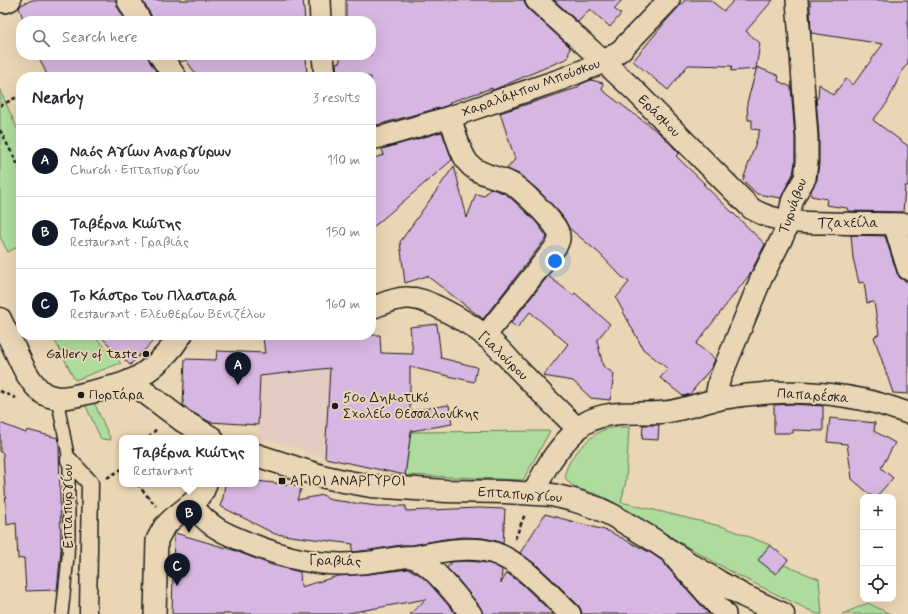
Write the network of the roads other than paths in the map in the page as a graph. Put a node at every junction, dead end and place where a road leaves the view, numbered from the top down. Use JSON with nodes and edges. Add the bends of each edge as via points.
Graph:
{"nodes":[{"id":1,"x":10,"y":0,"type":"edge"},
{"id":2,"x":128,"y":0,"type":"edge"},
{"id":3,"x":320,"y":0,"type":"edge"},
{"id":4,"x":536,"y":0,"type":"edge"},
{"id":5,"x":669,"y":0,"type":"edge"},
{"id":6,"x":797,"y":0,"type":"edge"},
{"id":7,"x":0,"y":1,"type":"edge"},
{"id":8,"x":137,"y":16,"type":"edge"},
{"id":9,"x":321,"y":16,"type":"edge"},
{"id":10,"x":163,"y":60,"type":"edge"},
{"id":11,"x":324,"y":60,"type":"edge"},
{"id":12,"x":604,"y":62,"type":"junction"},
{"id":13,"x":172,"y":72,"type":"edge"},
{"id":14,"x":325,"y":72,"type":"edge"},
{"id":15,"x":450,"y":117,"type":"junction"},
{"id":16,"x":376,"y":138,"type":"edge"},
{"id":17,"x":788,"y":221,"type":"junction"},
{"id":18,"x":901,"y":224,"type":"edge"},
{"id":19,"x":908,"y":270,"type":"edge"},
{"id":20,"x":376,"y":306,"type":"edge"},
{"id":21,"x":0,"y":319,"type":"edge"},
{"id":22,"x":485,"y":336,"type":"junction"},
{"id":23,"x":177,"y":340,"type":"edge"},
{"id":24,"x":130,"y":381,"type":"junction"},
{"id":25,"x":50,"y":395,"type":"junction"},
{"id":26,"x":717,"y":400,"type":"junction"},
{"id":27,"x":908,"y":413,"type":"edge"},
{"id":28,"x":578,"y":429,"type":"junction"},
{"id":29,"x":207,"y":435,"type":"edge"},
{"id":30,"x":259,"y":456,"type":"edge"},
{"id":31,"x":69,"y":460,"type":"junction"},
{"id":32,"x":205,"y":487,"type":"edge"},
{"id":33,"x":534,"y":494,"type":"junction"},
{"id":34,"x":191,"y":504,"type":"junction"},
{"id":35,"x":666,"y":549,"type":"junction"},
{"id":36,"x":411,"y":557,"type":"junction"},
{"id":37,"x":62,"y":614,"type":"edge"},
{"id":38,"x":88,"y":614,"type":"edge"},
{"id":39,"x":155,"y":614,"type":"edge"},
{"id":40,"x":470,"y":614,"type":"edge"},
{"id":41,"x":570,"y":614,"type":"edge"},
{"id":42,"x":725,"y":614,"type":"edge"},
{"id":43,"x":782,"y":614,"type":"edge"}],
"edges":[{"from":1,"to":7,"type":"street"},
{"from":2,"to":8,"type":"main road"},
{"from":3,"to":9,"type":"street"},
{"from":4,"to":12,"type":"street","name":"Εράσμου"},
{"from":5,"to":12,"type":"street","name":"Χαραλάμπου Μπούσκου","via":[[621,50]]},
{"from":6,"to":17,"type":"street","name":"Τυρνάβου","via":[[807,164],[805,178],[794,195]]},
{"from":10,"to":13,"type":"main road"},
{"from":11,"to":14,"type":"street"},
{"from":12,"to":15,"type":"street","name":"Χαραλάμπου Μπούσκου"},
{"from":12,"to":17,"type":"street","name":"Εράσμου","via":[[748,205],[761,214]]},
{"from":15,"to":16,"type":"street","name":"Χαραλάμπου Μπούσκου"},
{"from":15,"to":22,"type":"street","via":[[469,164],[479,172],[516,187],[545,214],[559,235],[559,241],[554,249]]},
{"from":17,"to":18,"type":"street","name":"Τζαχείλα"},
{"from":17,"to":26,"type":"street","name":"Τυρνάβου","via":[[755,292],[719,381]]},
{"from":18,"to":19,"type":"street"},
{"from":20,"to":22,"type":"street","name":"Γιαλούρου","via":[[405,298],[422,300],[446,311]]},
{"from":21,"to":25,"type":"main road","name":"Επταπυργίου","via":[[26,372],[34,384]]},
{"from":22,"to":28,"type":"street","name":"Γιαλούρου"},
{"from":23,"to":24,"type":"main road","via":[[156,363]]},
{"from":24,"to":25,"type":"main road","via":[[81,395]]},
{"from":24,"to":29,"type":"main road","via":[[183,421]]},
{"from":25,"to":31,"type":"lane","name":"Επταπυργίου"},
{"from":26,"to":27,"type":"street","name":"Παπαρέσκα","via":[[770,393],[819,393],[879,403]]},
{"from":26,"to":28,"type":"street","name":"Παπαρέσκα","via":[[671,411],[608,415],[592,419]]},
{"from":28,"to":33,"type":"street","name":"Παπαρέσκα","via":[[549,462]]},
{"from":30,"to":33,"type":"main road","name":"Επταπυργίου","via":[[321,476],[371,486]]},
{"from":31,"to":37,"type":"lane","name":"Επταπυργίου","via":[[69,550]]},
{"from":31,"to":38,"type":"street","via":[[90,483]]},
{"from":32,"to":34,"type":"street"},
{"from":33,"to":35,"type":"main road","name":"Επταπυργίου","via":[[562,497],[597,508],[627,523]]},
{"from":34,"to":36,"type":"street","name":"Γραβιάς","via":[[220,531],[274,553],[306,561],[342,564]]},
{"from":34,"to":39,"type":"street","via":[[164,527],[157,540]]},
{"from":35,"to":42,"type":"street"},
{"from":35,"to":43,"type":"main road","name":"Επταπυργίου","via":[[719,582]]},
{"from":36,"to":40,"type":"street","via":[[422,562],[455,593]]},
{"from":36,"to":41,"type":"street","name":"Γραβιάς","via":[[475,549],[507,558]]}]}
